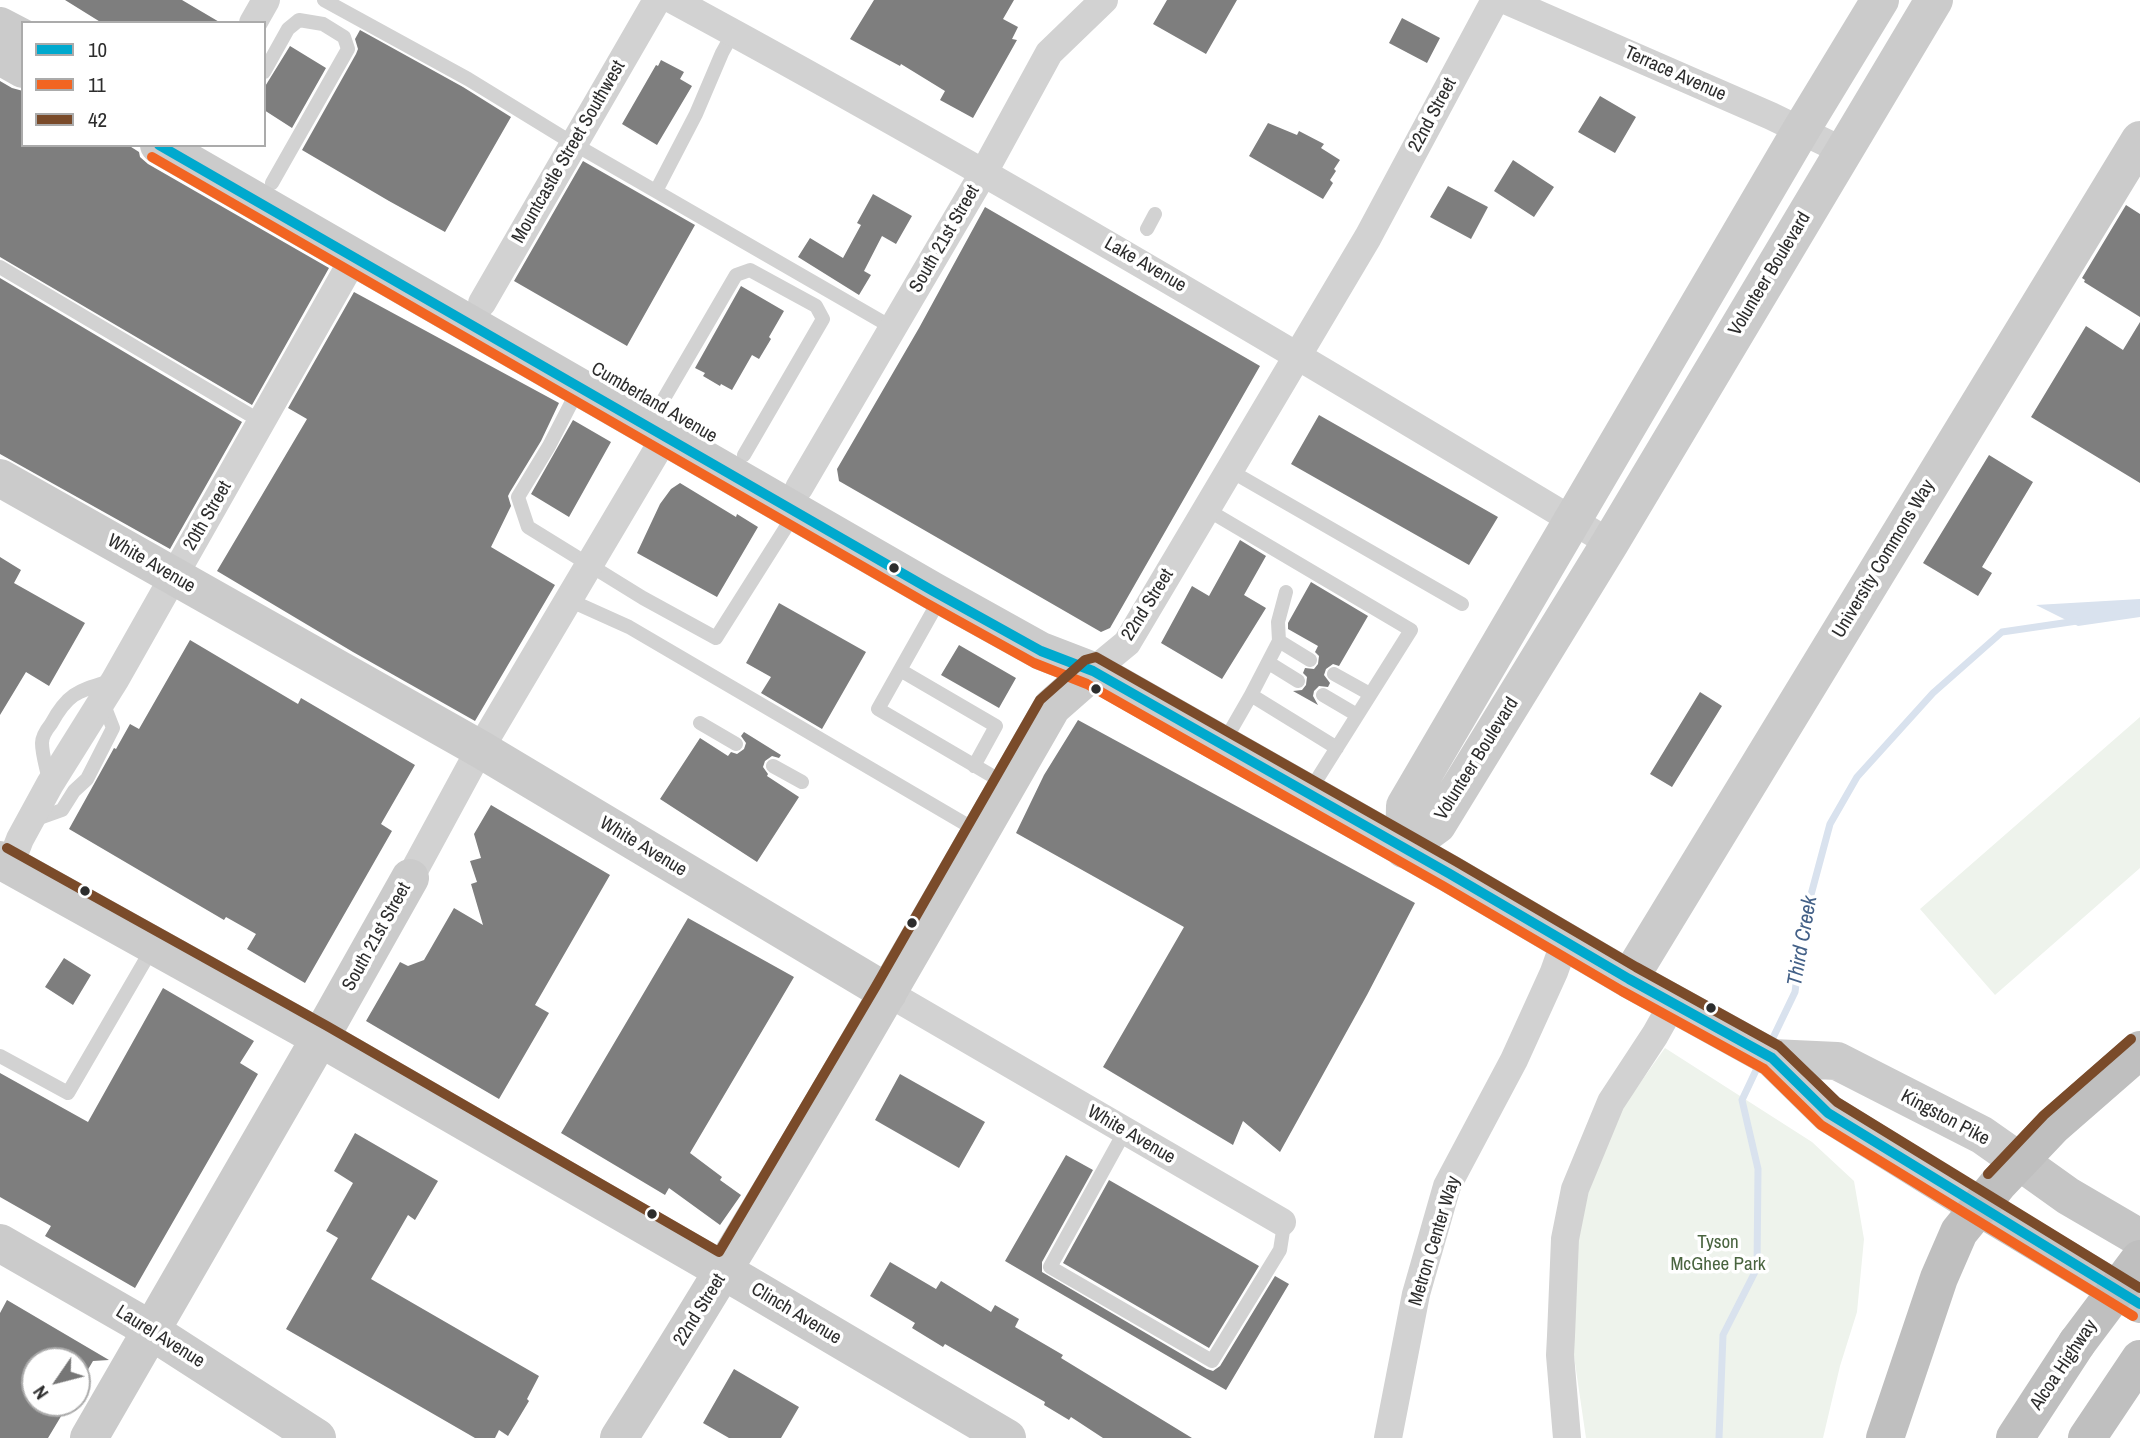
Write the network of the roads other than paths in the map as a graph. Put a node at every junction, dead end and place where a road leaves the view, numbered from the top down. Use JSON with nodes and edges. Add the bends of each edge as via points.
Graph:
{"nodes":[{"id":1,"x":266,"y":0,"type":"edge"},
{"id":2,"x":324,"y":0,"type":"edge"},
{"id":3,"x":657,"y":0,"type":"edge"},
{"id":4,"x":673,"y":0,"type":"edge"},
{"id":5,"x":1104,"y":0,"type":"edge"},
{"id":6,"x":1495,"y":0,"type":"edge"},
{"id":7,"x":1505,"y":0,"type":"edge"},
{"id":8,"x":1880,"y":0,"type":"edge"},
{"id":9,"x":1934,"y":0,"type":"edge"},
{"id":10,"x":254,"y":21,"type":"edge"},
{"id":11,"x":0,"y":26,"type":"edge"},
{"id":12,"x":733,"y":33,"type":"junction"},
{"id":13,"x":21,"y":37,"type":"edge"},
{"id":14,"x":0,"y":56,"type":"edge"},
{"id":15,"x":21,"y":68,"type":"edge"},
{"id":16,"x":266,"y":68,"type":"edge"},
{"id":17,"x":1801,"y":130,"type":"junction"},
{"id":18,"x":2140,"y":140,"type":"edge"},
{"id":19,"x":574,"y":144,"type":"junction"},
{"id":20,"x":181,"y":148,"type":"edge"},
{"id":21,"x":1843,"y":151,"type":"junction"},
{"id":22,"x":985,"y":172,"type":"junction"},
{"id":23,"x":272,"y":183,"type":"junction"},
{"id":24,"x":656,"y":191,"type":"junction"},
{"id":25,"x":1155,"y":214,"type":"dead end"},
{"id":26,"x":1147,"y":229,"type":"dead end"},
{"id":27,"x":361,"y":248,"type":"junction"},
{"id":28,"x":0,"y":267,"type":"edge"},
{"id":29,"x":482,"y":303,"type":"junction"},
{"id":30,"x":893,"y":328,"type":"junction"},
{"id":31,"x":1297,"y":354,"type":"junction"},
{"id":32,"x":579,"y":387,"type":"junction"},
{"id":33,"x":667,"y":420,"type":"junction"},
{"id":34,"x":262,"y":422,"type":"junction"},
{"id":35,"x":744,"y":455,"type":"junction"},
{"id":36,"x":1229,"y":470,"type":"junction"},
{"id":37,"x":0,"y":478,"type":"edge"},
{"id":38,"x":797,"y":500,"type":"junction"},
{"id":39,"x":1206,"y":509,"type":"junction"},
{"id":40,"x":1572,"y":520,"type":"junction"},
{"id":41,"x":1610,"y":543,"type":"junction"},
{"id":42,"x":590,"y":565,"type":"junction"},
{"id":43,"x":173,"y":576,"type":"junction"},
{"id":44,"x":1286,"y":592,"type":"dead end"},
{"id":45,"x":942,"y":596,"type":"junction"},
{"id":46,"x":569,"y":600,"type":"junction"},
{"id":47,"x":1462,"y":604,"type":"dead end"},
{"id":48,"x":1279,"y":641,"type":"junction"},
{"id":49,"x":1310,"y":660,"type":"dead end"},
{"id":50,"x":1269,"y":663,"type":"junction"},
{"id":51,"x":900,"y":670,"type":"junction"},
{"id":52,"x":1093,"y":671,"type":"junction"},
{"id":53,"x":1335,"y":674,"type":"dead end"},
{"id":54,"x":1298,"y":681,"type":"dead end"},
{"id":55,"x":109,"y":690,"type":"junction"},
{"id":56,"x":1370,"y":694,"type":"junction"},
{"id":57,"x":1251,"y":695,"type":"junction"},
{"id":58,"x":1323,"y":695,"type":"dead end"},
{"id":59,"x":1357,"y":715,"type":"junction"},
{"id":60,"x":700,"y":723,"type":"dead end"},
{"id":61,"x":736,"y":744,"type":"dead end"},
{"id":62,"x":1222,"y":745,"type":"junction"},
{"id":63,"x":1337,"y":748,"type":"junction"},
{"id":64,"x":480,"y":750,"type":"junction"},
{"id":65,"x":773,"y":766,"type":"dead end"},
{"id":66,"x":974,"y":766,"type":"junction"},
{"id":67,"x":802,"y":782,"type":"dead end"},
{"id":68,"x":1007,"y":785,"type":"junction"},
{"id":69,"x":1308,"y":794,"type":"junction"},
{"id":70,"x":29,"y":821,"type":"junction"},
{"id":71,"x":980,"y":833,"type":"junction"},
{"id":72,"x":1404,"y":849,"type":"junction"},
{"id":73,"x":3,"y":869,"type":"edge"},
{"id":74,"x":1450,"y":874,"type":"joint"},
{"id":75,"x":410,"y":878,"type":"joint"},
{"id":76,"x":1564,"y":941,"type":"junction"},
{"id":77,"x":154,"y":946,"type":"junction"},
{"id":78,"x":1629,"y":979,"type":"junction"},
{"id":79,"x":888,"y":993,"type":"junction"},
{"id":80,"x":1673,"y":1003,"type":"junction"},
{"id":81,"x":320,"y":1038,"type":"junction"},
{"id":82,"x":2140,"y":1050,"type":"edge"},
{"id":83,"x":0,"y":1056,"type":"edge"},
{"id":84,"x":1772,"y":1058,"type":"junction"},
{"id":85,"x":1125,"y":1131,"type":"junction"},
{"id":86,"x":2019,"y":1161,"type":"junction"},
{"id":87,"x":1979,"y":1207,"type":"junction"},
{"id":88,"x":1282,"y":1222,"type":"joint"},
{"id":89,"x":2140,"y":1238,"type":"edge"},
{"id":90,"x":0,"y":1243,"type":"edge"},
{"id":91,"x":2140,"y":1259,"type":"edge"},
{"id":92,"x":724,"y":1271,"type":"junction"},
{"id":93,"x":2140,"y":1304,"type":"edge"},
{"id":94,"x":151,"y":1331,"type":"junction"},
{"id":95,"x":2134,"y":1367,"type":"edge"},
{"id":96,"x":89,"y":1438,"type":"edge"},
{"id":97,"x":317,"y":1438,"type":"edge"},
{"id":98,"x":619,"y":1438,"type":"edge"},
{"id":99,"x":1007,"y":1438,"type":"edge"},
{"id":100,"x":1388,"y":1438,"type":"edge"},
{"id":101,"x":1567,"y":1438,"type":"edge"},
{"id":102,"x":1885,"y":1438,"type":"edge"},
{"id":103,"x":2015,"y":1438,"type":"edge"},
{"id":104,"x":2087,"y":1438,"type":"edge"}],
"edges":[{"from":1,"to":10,"type":"street"},
{"from":2,"to":19,"type":"lane"},
{"from":3,"to":19,"type":"street","name":"Mountcastle Street Southwest"},
{"from":4,"to":12,"type":"street","name":"Lake Avenue"},
{"from":5,"to":22,"type":"street","name":"South 21st Street","via":[[1049,53]]},
{"from":6,"to":31,"type":"street","name":"22nd Street","via":[[1367,237]]},
{"from":7,"to":17,"type":"street","name":"Terrace Avenue"},
{"from":8,"to":17,"type":"street","name":"Volunteer Boulevard"},
{"from":9,"to":21,"type":"street","name":"Volunteer Boulevard"},
{"from":11,"to":13,"type":"street"},
{"from":12,"to":22,"type":"street","name":"Lake Avenue"},
{"from":12,"to":24,"type":"lane"},
{"from":14,"to":15,"type":"street"},
{"from":16,"to":23,"type":"lane","via":[[288,29],[299,20],[323,24],[344,37],[348,49]]},
{"from":17,"to":21,"type":"street","name":"Terrace Avenue"},
{"from":17,"to":40,"type":"street","name":"Volunteer Boulevard"},
{"from":18,"to":78,"type":"street","name":"University Commons Way"},
{"from":19,"to":24,"type":"lane"},
{"from":19,"to":29,"type":"street","name":"Mountcastle Street Southwest"},
{"from":20,"to":23,"type":"street","name":"Cumberland Avenue"},
{"from":20,"to":27,"type":"street","name":"Cumberland Avenue"},
{"from":21,"to":41,"type":"street","name":"Volunteer Boulevard"},
{"from":22,"to":30,"type":"street","name":"South 21st Street"},
{"from":22,"to":31,"type":"street","name":"Lake Avenue"},
{"from":23,"to":27,"type":"street","name":"Cumberland Avenue"},
{"from":24,"to":30,"type":"lane"},
{"from":25,"to":26,"type":"lane"},
{"from":27,"to":29,"type":"street","name":"Cumberland Avenue"},
{"from":27,"to":32,"type":"street","name":"Cumberland Avenue"},
{"from":27,"to":34,"type":"street","name":"20th Street"},
{"from":28,"to":34,"type":"lane"},
{"from":29,"to":33,"type":"street","name":"Cumberland Avenue"},
{"from":30,"to":38,"type":"street","name":"South 21st Street"},
{"from":31,"to":36,"type":"street","name":"22nd Street"},
{"from":31,"to":40,"type":"street","name":"Lake Avenue"},
{"from":32,"to":33,"type":"street","name":"Cumberland Avenue"},
{"from":32,"to":42,"type":"lane","via":[[518,497],[528,527]]},
{"from":33,"to":35,"type":"street","name":"Cumberland Avenue"},
{"from":33,"to":35,"type":"lane","via":[[736,275],[750,270],[816,306],[823,319]]},
{"from":33,"to":38,"type":"street","name":"Cumberland Avenue"},
{"from":33,"to":42,"type":"street","name":"South 21st Street"},
{"from":34,"to":43,"type":"street","name":"20th Street"},
{"from":35,"to":38,"type":"street","name":"Cumberland Avenue"},
{"from":36,"to":39,"type":"street","name":"22nd Street"},
{"from":36,"to":47,"type":"lane"},
{"from":37,"to":43,"type":"street","name":"White Avenue"},
{"from":38,"to":42,"type":"lane","via":[[716,638]]},
{"from":38,"to":45,"type":"street","name":"Cumberland Avenue"},
{"from":38,"to":52,"type":"street","name":"Cumberland Avenue","via":[[1052,632]]},
{"from":39,"to":52,"type":"street","name":"22nd Street","via":[[1127,643]]},
{"from":39,"to":56,"type":"lane","via":[[1411,630]]},
{"from":40,"to":41,"type":"street","name":"Lake Avenue"},
{"from":40,"to":72,"type":"street","name":"Volunteer Boulevard","via":[[1405,806]]},
{"from":41,"to":72,"type":"street","name":"Volunteer Boulevard","via":[[1437,825]]},
{"from":42,"to":46,"type":"street","name":"South 21st Street"},
{"from":43,"to":55,"type":"street","name":"20th Street"},
{"from":43,"to":64,"type":"street","name":"White Avenue"},
{"from":44,"to":48,"type":"lane","via":[[1278,622]]},
{"from":45,"to":51,"type":"lane"},
{"from":45,"to":52,"type":"street","name":"Cumberland Avenue","via":[[1041,651]]},
{"from":46,"to":64,"type":"street","name":"South 21st Street"},
{"from":46,"to":71,"type":"lane","via":[[629,626]]},
{"from":48,"to":49,"type":"lane"},
{"from":48,"to":50,"type":"lane"},
{"from":50,"to":54,"type":"lane"},
{"from":50,"to":57,"type":"lane"},
{"from":51,"to":66,"type":"lane","via":[[878,709]]},
{"from":51,"to":66,"type":"lane","via":[[996,726]]},
{"from":52,"to":62,"type":"street","name":"Cumberland Avenue"},
{"from":52,"to":68,"type":"street","name":"22nd Street","via":[[1052,707]]},
{"from":53,"to":56,"type":"lane"},
{"from":55,"to":70,"type":"street","name":"20th Street"},
{"from":55,"to":70,"type":"lane","via":[[114,728],[88,779],[62,810]]},
{"from":56,"to":59,"type":"lane"},
{"from":57,"to":62,"type":"lane"},
{"from":57,"to":63,"type":"lane"},
{"from":58,"to":59,"type":"lane"},
{"from":59,"to":63,"type":"lane"},
{"from":60,"to":61,"type":"lane"},
{"from":62,"to":69,"type":"street","name":"Cumberland Avenue"},
{"from":63,"to":69,"type":"lane"},
{"from":64,"to":75,"type":"street","name":"South 21st Street"},
{"from":64,"to":79,"type":"street","name":"White Avenue"},
{"from":65,"to":67,"type":"lane"},
{"from":66,"to":68,"type":"lane"},
{"from":68,"to":71,"type":"street","name":"22nd Street"},
{"from":69,"to":72,"type":"street","name":"Cumberland Avenue"},
{"from":70,"to":73,"type":"street","name":"20th Street"},
{"from":71,"to":79,"type":"street","name":"22nd Street"},
{"from":72,"to":74,"type":"street","name":"Cumberland Avenue"},
{"from":73,"to":77,"type":"street","name":"Clinch Avenue"},
{"from":74,"to":76,"type":"street","name":"Kingston Pike"},
{"from":75,"to":81,"type":"street","name":"South 21st Street"},
{"from":76,"to":78,"type":"street","name":"Kingston Pike"},
{"from":76,"to":100,"type":"street","name":"Metron Center Way","via":[[1514,1060],[1447,1186],[1416,1294]]},
{"from":77,"to":81,"type":"street","name":"Clinch Avenue"},
{"from":77,"to":83,"type":"lane","via":[[68,1093]]},
{"from":78,"to":80,"type":"street","name":"Kingston Pike"},
{"from":79,"to":85,"type":"street","name":"White Avenue"},
{"from":79,"to":92,"type":"street","name":"22nd Street"},
{"from":80,"to":84,"type":"street","name":"Kingston Pike"},
{"from":80,"to":101,"type":"street","via":[[1611,1102],[1575,1189],[1566,1239],[1560,1346]]},
{"from":81,"to":92,"type":"street","name":"Clinch Avenue"},
{"from":81,"to":94,"type":"street","name":"South 21st Street"},
{"from":82,"to":86,"type":"highway"},
{"from":84,"to":86,"type":"street","name":"Kingston Pike","via":[[1837,1061],[1982,1135]]},
{"from":84,"to":87,"type":"street","name":"Kingston Pike","via":[[1828,1113]]},
{"from":85,"to":88,"type":"street","name":"White Avenue"},
{"from":85,"to":88,"type":"lane","via":[[1050,1267],[1212,1362],[1280,1250]]},
{"from":86,"to":87,"type":"highway"},
{"from":86,"to":89,"type":"main road","name":"Kingston Pike"},
{"from":87,"to":93,"type":"main road","name":"Kingston Pike"},
{"from":87,"to":102,"type":"highway","via":[[1959,1232],[1939,1278]]},
{"from":90,"to":94,"type":"street","name":"Laurel Avenue"},
{"from":91,"to":103,"type":"highway","name":"Alcoa Highway","bridge":true,"via":[[2077,1343]]},
{"from":92,"to":98,"type":"street","name":"22nd Street"},
{"from":92,"to":99,"type":"street","name":"Clinch Avenue"},
{"from":94,"to":96,"type":"street","name":"South 21st Street"},
{"from":94,"to":97,"type":"street","name":"Laurel Avenue"},
{"from":95,"to":104,"type":"highway"}]}
